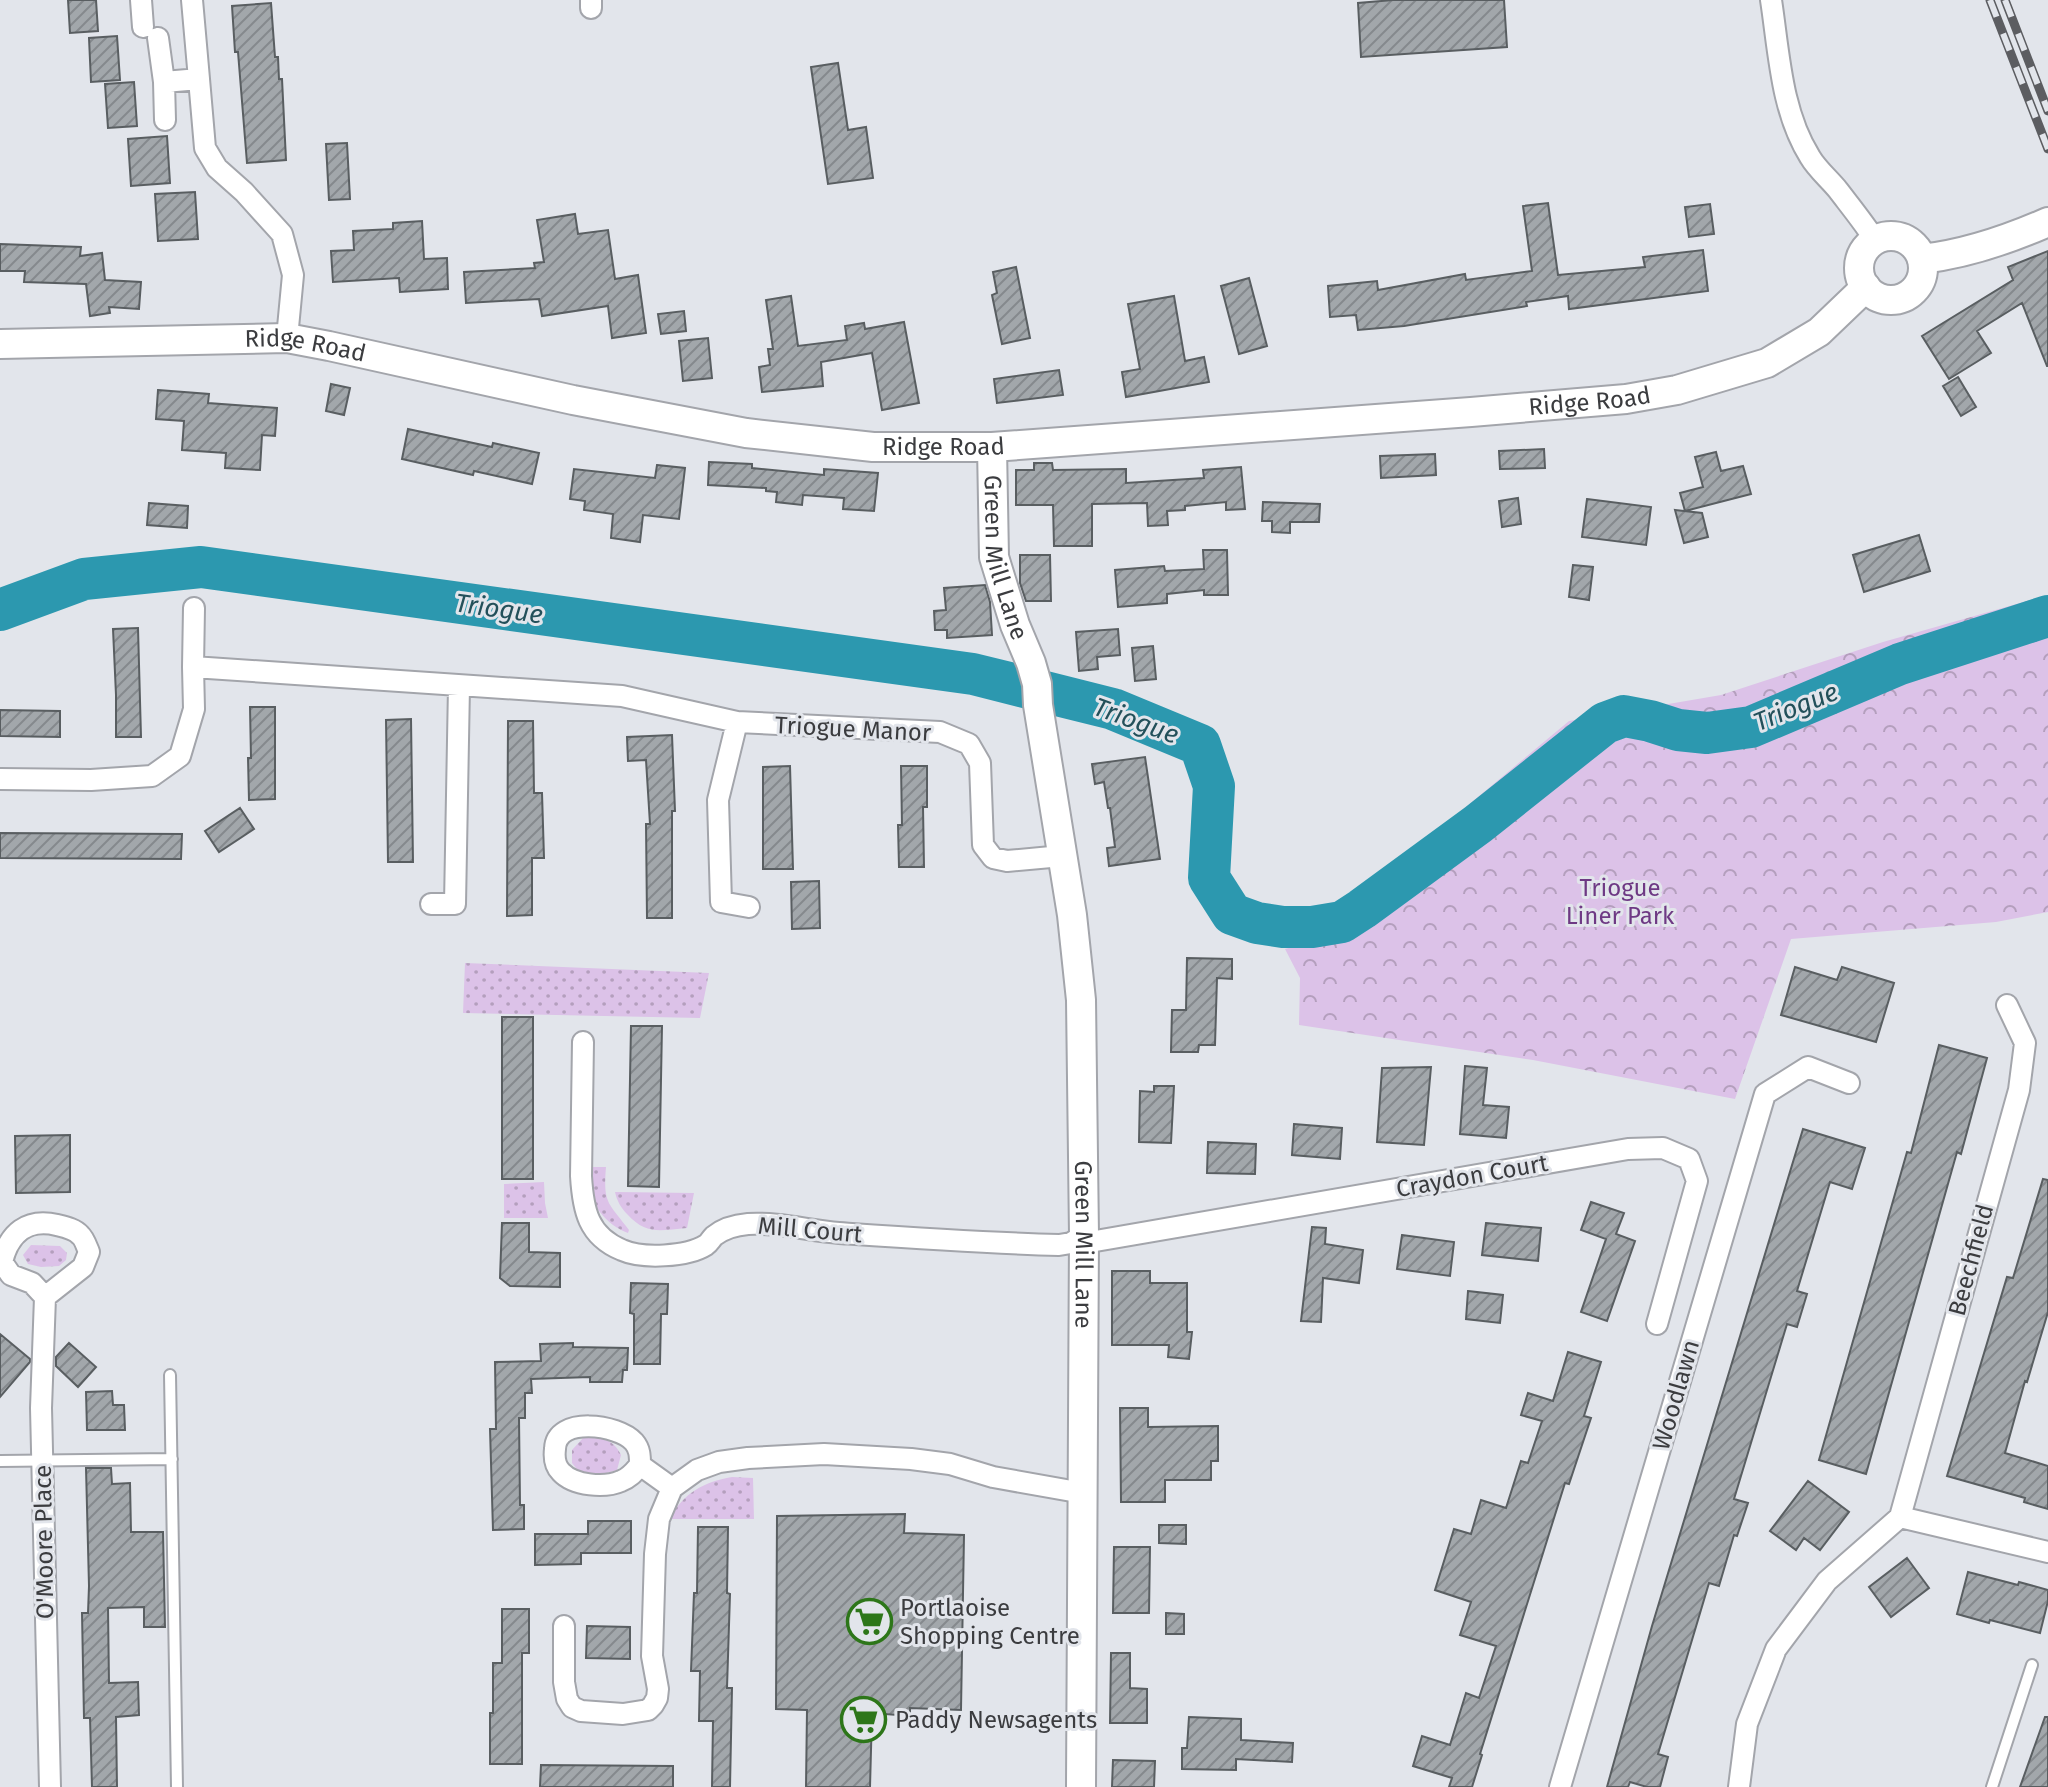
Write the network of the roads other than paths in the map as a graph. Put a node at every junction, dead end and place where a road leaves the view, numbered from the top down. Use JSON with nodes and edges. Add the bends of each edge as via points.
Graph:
{"nodes":[{"id":1,"x":141,"y":0,"type":"edge"},
{"id":2,"x":192,"y":0,"type":"edge"},
{"id":3,"x":1771,"y":0,"type":"edge"},
{"id":4,"x":199,"y":79,"type":"junction"},
{"id":5,"x":164,"y":82,"type":"junction"},
{"id":6,"x":165,"y":120,"type":"dead end"},
{"id":7,"x":2048,"y":222,"type":"edge"},
{"id":8,"x":1875,"y":240,"type":"junction"},
{"id":9,"x":1922,"y":259,"type":"junction"},
{"id":10,"x":1866,"y":287,"type":"junction"},
{"id":11,"x":287,"y":338,"type":"junction"},
{"id":12,"x":0,"y":344,"type":"edge"},
{"id":13,"x":992,"y":447,"type":"junction"},
{"id":14,"x":194,"y":608,"type":"dead end"},
{"id":15,"x":193,"y":667,"type":"junction"},
{"id":16,"x":459,"y":686,"type":"junction"},
{"id":17,"x":737,"y":722,"type":"junction"},
{"id":18,"x":0,"y":779,"type":"edge"},
{"id":19,"x":1062,"y":856,"type":"junction"},
{"id":20,"x":431,"y":904,"type":"dead end"},
{"id":21,"x":749,"y":907,"type":"dead end"},
{"id":22,"x":2007,"y":1005,"type":"dead end"},
{"id":23,"x":583,"y":1042,"type":"dead end"},
{"id":24,"x":1849,"y":1083,"type":"dead end"},
{"id":25,"x":1084,"y":1239,"type":"junction"},
{"id":26,"x":45,"y":1297,"type":"dead end"},
{"id":27,"x":1657,"y":1324,"type":"dead end"},
{"id":28,"x":170,"y":1375,"type":"dead end"},
{"id":29,"x":172,"y":1459,"type":"junction"},
{"id":30,"x":0,"y":1461,"type":"edge"},
{"id":31,"x":42,"y":1461,"type":"junction"},
{"id":32,"x":640,"y":1465,"type":"dead end"},
{"id":33,"x":672,"y":1488,"type":"junction"},
{"id":34,"x":1083,"y":1493,"type":"junction"},
{"id":35,"x":1900,"y":1517,"type":"junction"},
{"id":36,"x":2048,"y":1552,"type":"edge"},
{"id":37,"x":564,"y":1626,"type":"dead end"},
{"id":38,"x":2032,"y":1665,"type":"dead end"},
{"id":39,"x":50,"y":1787,"type":"edge"},
{"id":40,"x":177,"y":1787,"type":"edge"},
{"id":41,"x":1081,"y":1787,"type":"edge"},
{"id":42,"x":1560,"y":1787,"type":"edge"},
{"id":43,"x":1739,"y":1787,"type":"edge"},
{"id":44,"x":1992,"y":1787,"type":"edge"}],
"edges":[{"from":1,"to":5,"type":"street"},
{"from":2,"to":4,"type":"street"},
{"from":3,"to":8,"type":"street","via":[[1799,139]]},
{"from":4,"to":5,"type":"street"},
{"from":4,"to":11,"type":"street","via":[[205,148],[217,168],[282,234],[293,275]]},
{"from":5,"to":6,"type":"street"},
{"from":7,"to":9,"type":"street","via":[[1983,247]]},
{"from":8,"to":9,"type":"street","via":[[1901,237]]},
{"from":8,"to":10,"type":"street","via":[[1860,262]]},
{"from":9,"to":10,"type":"street","via":[[1921,279],[1909,294],[1889,300]]},
{"from":10,"to":13,"type":"street","name":"Ridge Road","via":[[1819,332],[1767,363],[1677,390],[1626,399]]},
{"from":11,"to":12,"type":"street","name":"Ridge Road"},
{"from":11,"to":13,"type":"street","name":"Ridge Road","via":[[746,433],[873,447]]},
{"from":13,"to":19,"type":"street","name":"Green Mill Lane","via":[[994,557],[1037,684]]},
{"from":14,"to":15,"type":"street"},
{"from":15,"to":16,"type":"street","name":"Triogue Manor"},
{"from":15,"to":18,"type":"street","via":[[194,709],[180,756],[152,776]]},
{"from":16,"to":17,"type":"street","name":"Triogue Manor","via":[[622,696]]},
{"from":16,"to":20,"type":"street","via":[[455,904]]},
{"from":17,"to":19,"type":"street","name":"Triogue Manor","via":[[940,732],[969,744],[980,763],[983,845],[993,858]]},
{"from":17,"to":21,"type":"street","via":[[718,800],[721,902]]},
{"from":19,"to":25,"type":"street","name":"Green Mill Lane","via":[[1081,1000]]},
{"from":22,"to":35,"type":"street","name":"Beechfield","via":[[2025,1043],[2019,1090]]},
{"from":23,"to":25,"type":"street","name":"Mill Court","via":[[582,1195],[593,1230],[624,1251],[687,1252],[724,1229],[745,1224],[974,1243],[1059,1245]]},
{"from":24,"to":42,"type":"street","name":"Woodlawn","via":[[1808,1067],[1765,1094]]},
{"from":25,"to":27,"type":"street","name":"Craydon Court","via":[[1628,1149],[1663,1148],[1689,1159],[1697,1181]]},
{"from":25,"to":34,"type":"street","name":"Green Mill Lane"},
{"from":26,"to":31,"type":"street","name":"O'Moore Place"},
{"from":28,"to":29,"type":"lane"},
{"from":29,"to":31,"type":"lane"},
{"from":29,"to":40,"type":"lane"},
{"from":30,"to":31,"type":"lane"},
{"from":31,"to":39,"type":"street","name":"O'Moore Place"},
{"from":32,"to":33,"type":"street"},
{"from":33,"to":34,"type":"street","via":[[719,1462],[824,1454],[950,1464]]},
{"from":33,"to":37,"type":"street","via":[[657,1531],[652,1656],[658,1689],[653,1705],[623,1714],[572,1707],[564,1682]]},
{"from":34,"to":41,"type":"street","name":"Green Mill Lane"},
{"from":35,"to":36,"type":"street"},
{"from":35,"to":43,"type":"street","via":[[1827,1581],[1776,1649],[1747,1724]]},
{"from":38,"to":44,"type":"lane"}]}
